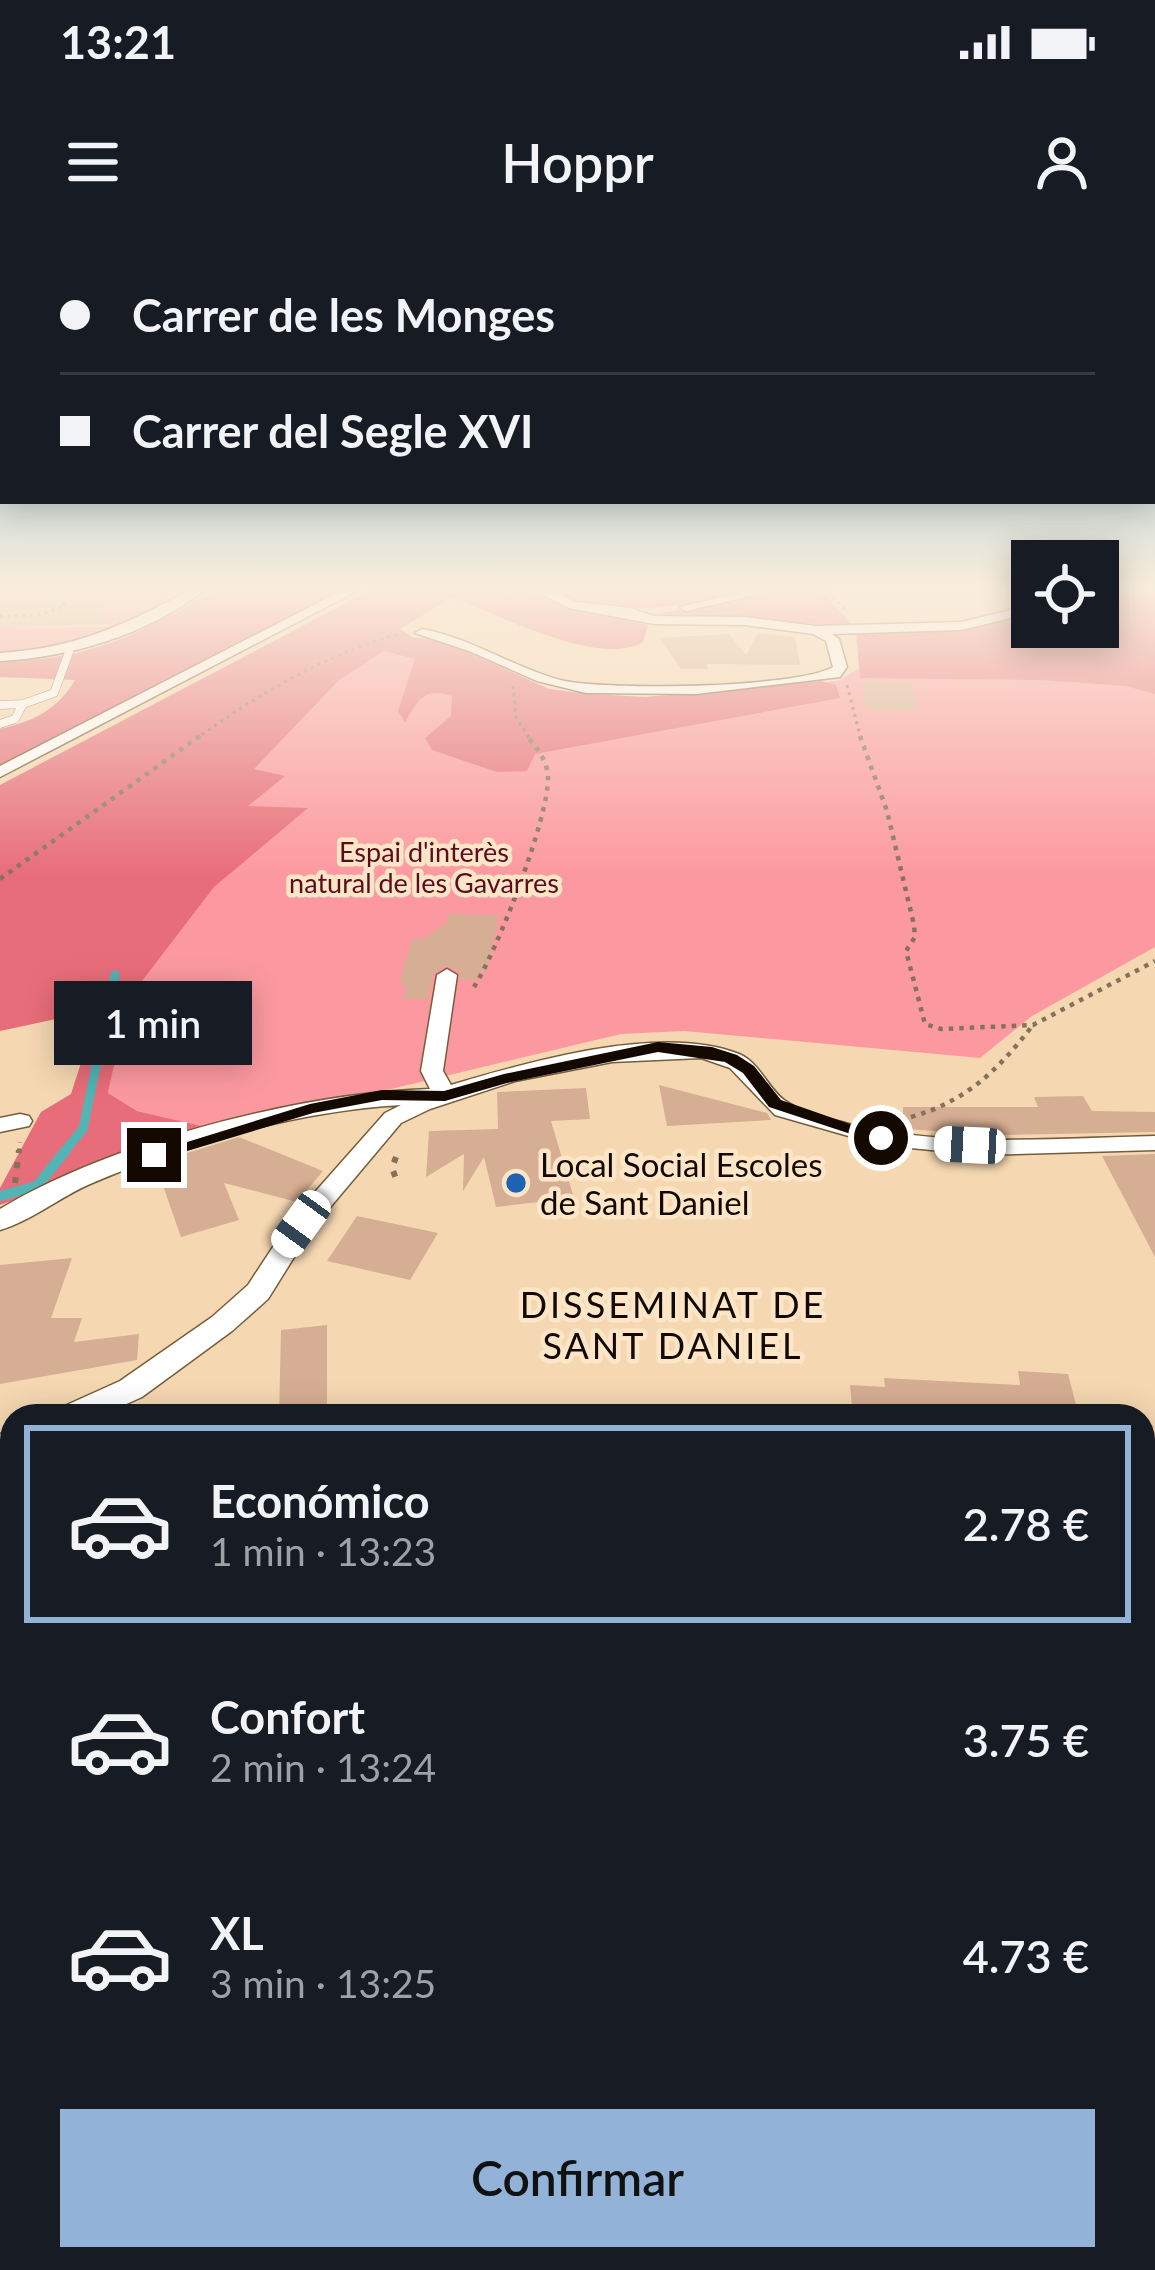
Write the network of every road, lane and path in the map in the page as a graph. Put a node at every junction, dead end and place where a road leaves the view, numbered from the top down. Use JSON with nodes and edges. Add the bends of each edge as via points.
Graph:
{"nodes":[{"id":1,"x":57,"y":686,"type":"edge"},
{"id":2,"x":167,"y":686,"type":"edge"},
{"id":3,"x":280,"y":686,"type":"edge"},
{"id":4,"x":512,"y":686,"type":"edge"},
{"id":5,"x":569,"y":686,"type":"edge"},
{"id":6,"x":691,"y":686,"type":"edge"},
{"id":7,"x":842,"y":686,"type":"edge"},
{"id":8,"x":23,"y":704,"type":"junction"},
{"id":9,"x":0,"y":705,"type":"edge"},
{"id":10,"x":0,"y":724,"type":"edge"},
{"id":11,"x":0,"y":772,"type":"edge"},
{"id":12,"x":0,"y":879,"type":"edge"},
{"id":13,"x":1155,"y":961,"type":"edge"},
{"id":14,"x":445,"y":986,"type":"joint"},
{"id":15,"x":1034,"y":1025,"type":"junction"},
{"id":16,"x":445,"y":1096,"type":"junction"},
{"id":17,"x":13,"y":1128,"type":"edge"},
{"id":18,"x":848,"y":1129,"type":"junction"},
{"id":19,"x":1155,"y":1143,"type":"edge"},
{"id":20,"x":403,"y":1146,"type":"dead end"},
{"id":21,"x":398,"y":1184,"type":"dead end"},
{"id":22,"x":15,"y":1186,"type":"dead end"},
{"id":23,"x":0,"y":1221,"type":"edge"},
{"id":24,"x":98,"y":1404,"type":"edge"}],
"edges":[{"from":1,"to":8,"type":"lane"},
{"from":2,"to":11,"type":"street"},
{"from":3,"to":12,"type":"path"},
{"from":4,"to":14,"type":"path","via":[[516,718],[541,748],[549,784],[483,981],[466,993]]},
{"from":5,"to":6,"type":"street","via":[[633,692]]},
{"from":7,"to":15,"type":"path","via":[[899,861],[915,937],[906,951],[926,1024]]},
{"from":8,"to":9,"type":"lane"},
{"from":8,"to":10,"type":"lane","via":[[15,719]]},
{"from":13,"to":15,"type":"path"},
{"from":14,"to":16,"type":"street","via":[[432,1071]]},
{"from":15,"to":18,"type":"path","via":[[964,1100]]},
{"from":16,"to":18,"type":"street","via":[[625,1053],[685,1048],[731,1059],[775,1103]]},
{"from":16,"to":23,"type":"street","via":[[382,1095],[310,1109],[53,1190]]},
{"from":16,"to":24,"type":"street","via":[[393,1118],[301,1224],[258,1292],[222,1324]]},
{"from":17,"to":22,"type":"path"},
{"from":18,"to":19,"type":"street","via":[[970,1145]]},
{"from":20,"to":21,"type":"path","via":[[392,1168]]}]}
